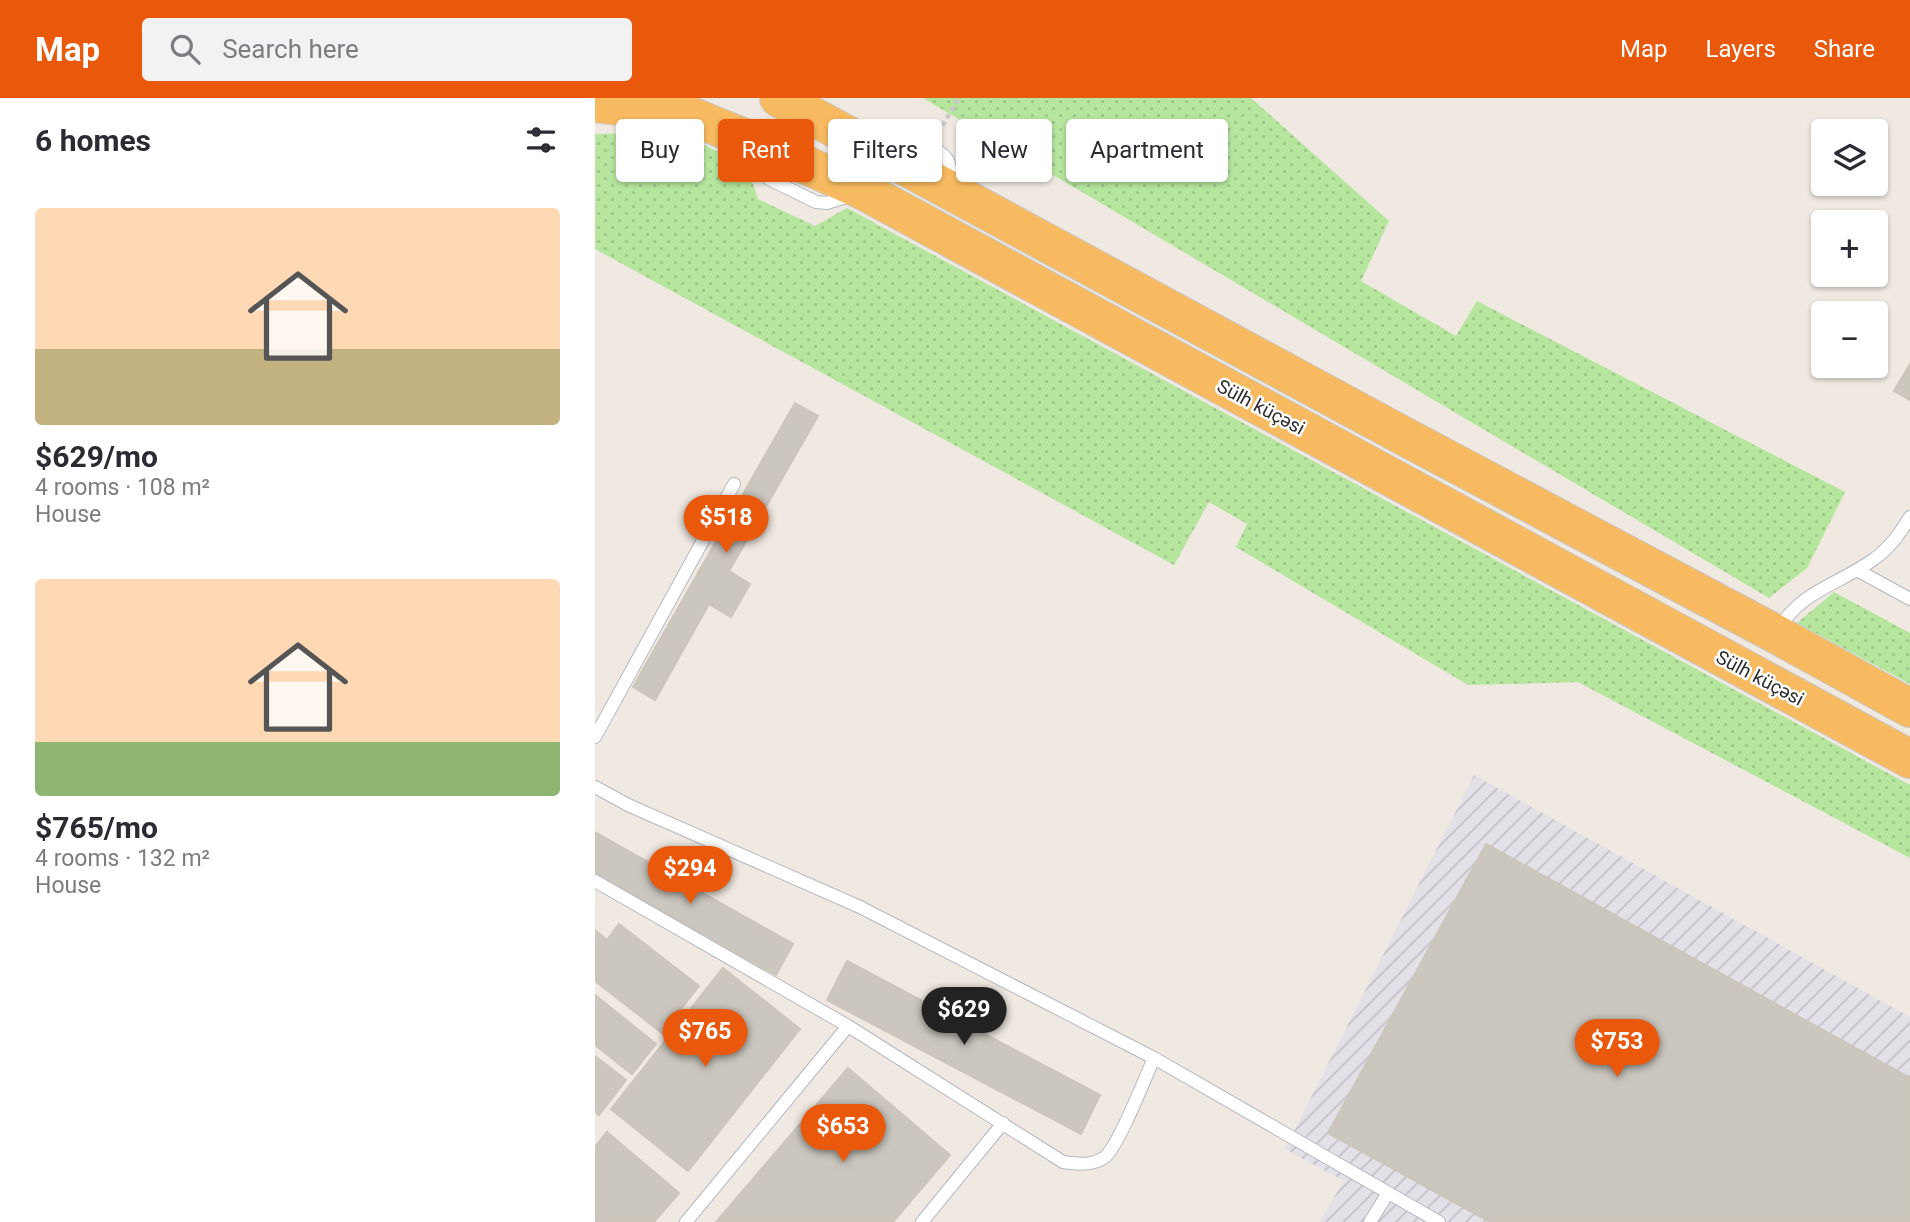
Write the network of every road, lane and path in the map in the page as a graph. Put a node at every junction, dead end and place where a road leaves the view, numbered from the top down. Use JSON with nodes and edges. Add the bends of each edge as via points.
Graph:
{"nodes":[{"id":1,"x":632,"y":98,"type":"edge"},
{"id":2,"x":779,"y":98,"type":"edge"},
{"id":3,"x":959,"y":98,"type":"edge"},
{"id":4,"x":595,"y":103,"type":"edge"},
{"id":5,"x":688,"y":115,"type":"junction"},
{"id":6,"x":828,"y":126,"type":"edge"},
{"id":7,"x":942,"y":127,"type":"edge"},
{"id":8,"x":942,"y":154,"type":"edge"},
{"id":9,"x":932,"y":182,"type":"edge"},
{"id":10,"x":954,"y":194,"type":"junction"},
{"id":11,"x":734,"y":484,"type":"dead end"},
{"id":12,"x":1910,"y":517,"type":"edge"},
{"id":13,"x":1905,"y":534,"type":"edge"},
{"id":14,"x":1857,"y":570,"type":"junction"},
{"id":15,"x":1910,"y":599,"type":"edge"},
{"id":16,"x":1774,"y":633,"type":"junction"},
{"id":17,"x":1910,"y":708,"type":"edge"},
{"id":18,"x":595,"y":737,"type":"edge"},
{"id":19,"x":1910,"y":759,"type":"edge"},
{"id":20,"x":595,"y":787,"type":"edge"},
{"id":21,"x":595,"y":881,"type":"edge"},
{"id":22,"x":848,"y":1026,"type":"junction"},
{"id":23,"x":1154,"y":1058,"type":"junction"},
{"id":24,"x":1003,"y":1122,"type":"junction"},
{"id":25,"x":1388,"y":1193,"type":"junction"},
{"id":26,"x":685,"y":1222,"type":"edge"},
{"id":27,"x":922,"y":1222,"type":"edge"},
{"id":28,"x":1370,"y":1222,"type":"edge"},
{"id":29,"x":1439,"y":1222,"type":"edge"}],
"edges":[{"from":1,"to":5,"type":"lane"},
{"from":2,"to":6,"type":"highway"},
{"from":3,"to":7,"type":"path"},
{"from":4,"to":5,"type":"highway","name":"Sülh küçəsi"},
{"from":5,"to":19,"type":"highway","name":"Sülh küçəsi","via":[[864,191]]},
{"from":8,"to":10,"type":"lane","via":[[948,161]]},
{"from":9,"to":10,"type":"highway"},
{"from":10,"to":16,"type":"highway"},
{"from":11,"to":18,"type":"lane"},
{"from":12,"to":13,"type":"lane"},
{"from":13,"to":14,"type":"lane"},
{"from":14,"to":15,"type":"lane"},
{"from":14,"to":16,"type":"lane","via":[[1801,601]]},
{"from":16,"to":17,"type":"highway"},
{"from":20,"to":23,"type":"lane","via":[[860,907]]},
{"from":21,"to":22,"type":"lane"},
{"from":22,"to":24,"type":"lane"},
{"from":22,"to":26,"type":"lane"},
{"from":23,"to":24,"type":"lane","via":[[1105,1157],[1085,1165],[1063,1162]]},
{"from":23,"to":25,"type":"lane"},
{"from":24,"to":27,"type":"lane"},
{"from":25,"to":28,"type":"lane"},
{"from":25,"to":29,"type":"lane"}]}
